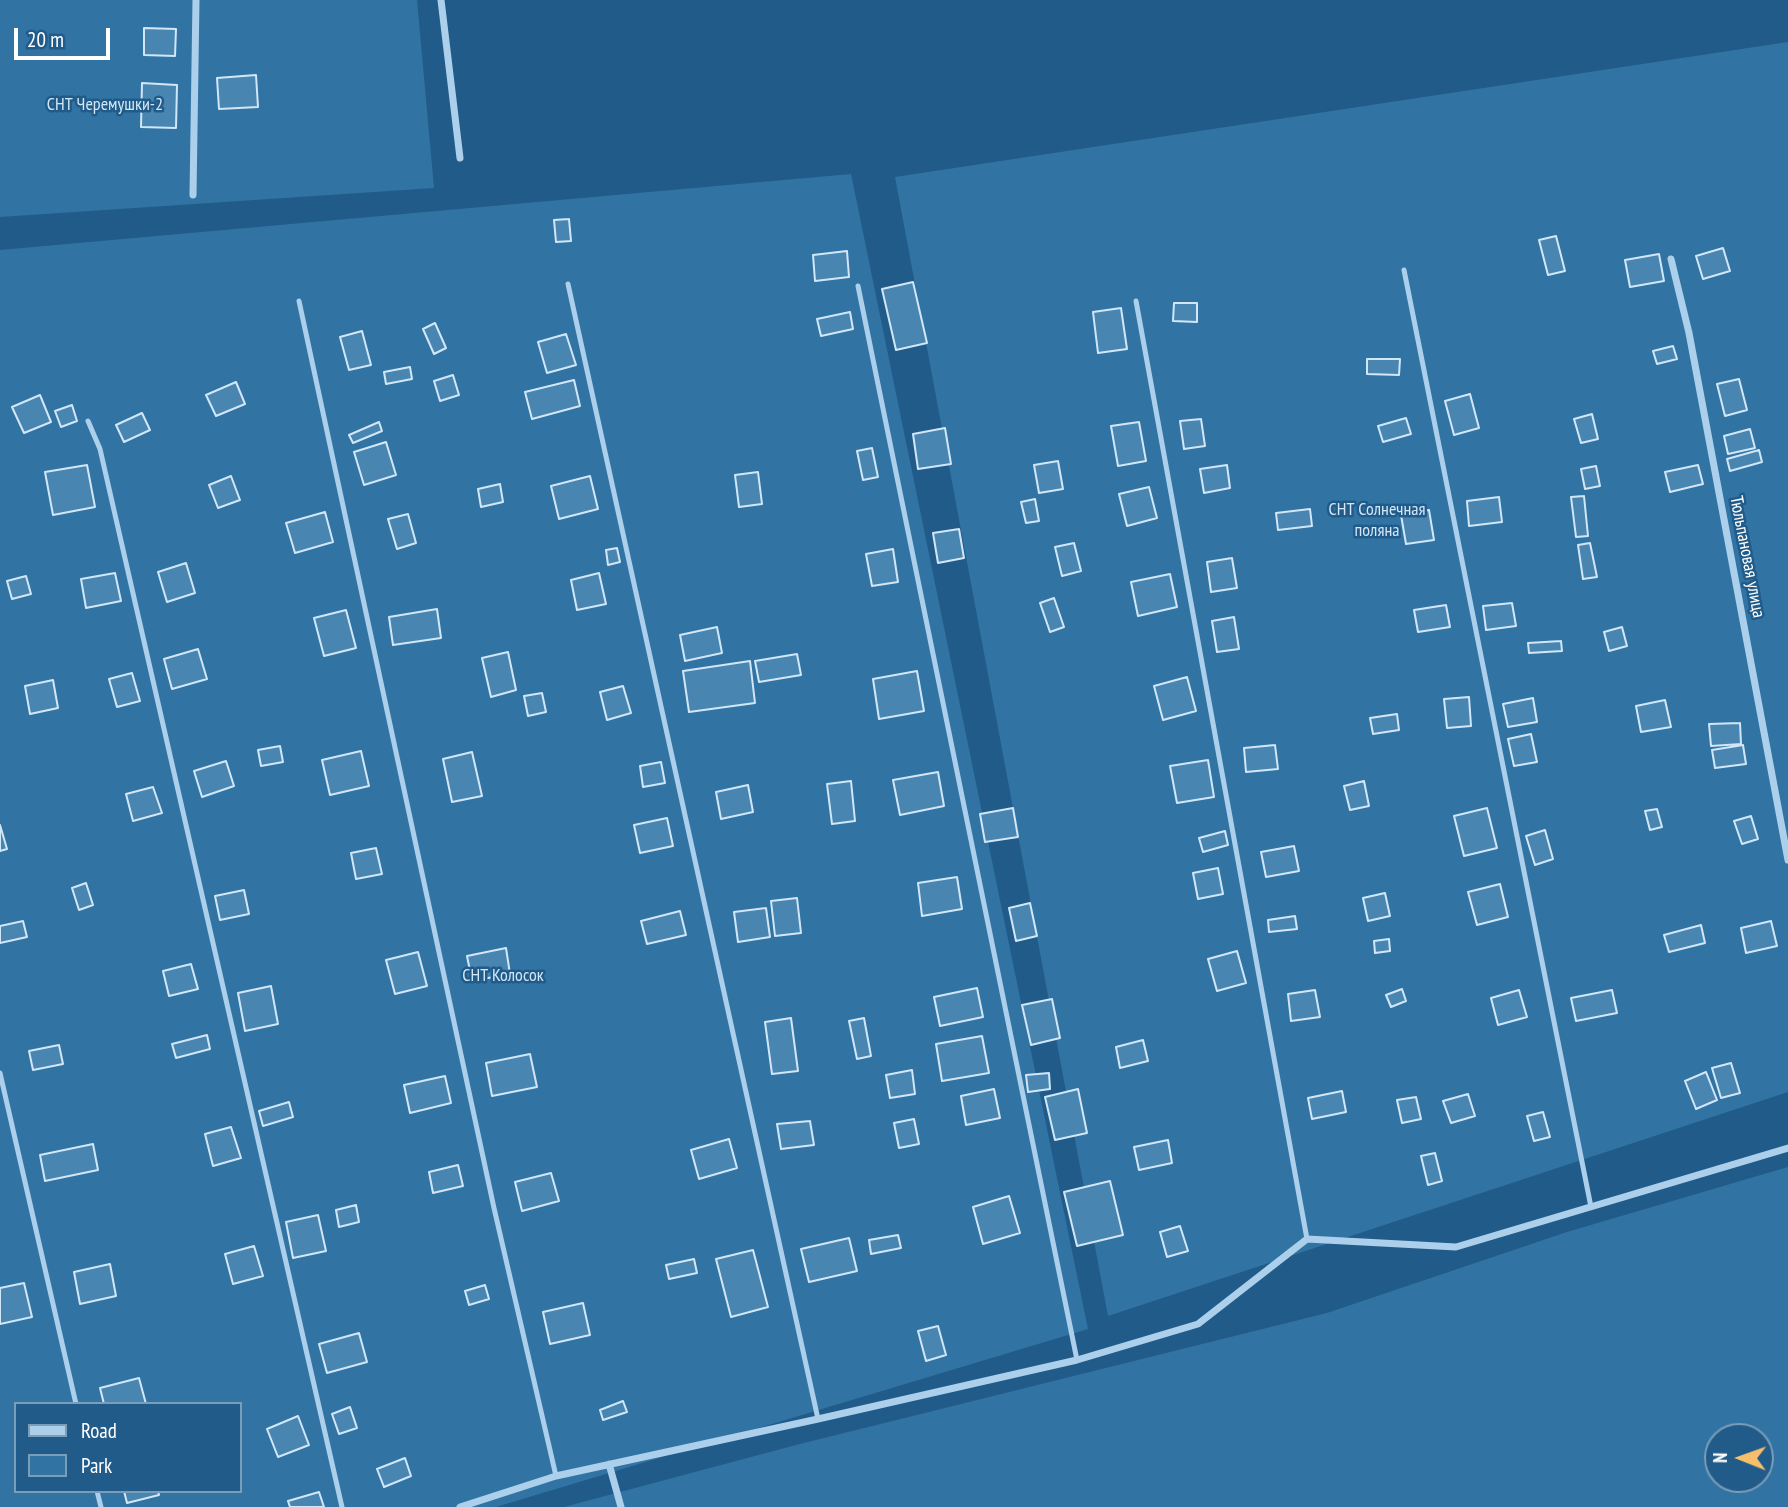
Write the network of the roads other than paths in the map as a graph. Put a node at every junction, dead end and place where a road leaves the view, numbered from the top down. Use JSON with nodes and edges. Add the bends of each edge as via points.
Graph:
{"nodes":[{"id":1,"x":196,"y":0,"type":"edge"},
{"id":2,"x":441,"y":0,"type":"edge"},
{"id":3,"x":460,"y":158,"type":"dead end"},
{"id":4,"x":193,"y":195,"type":"dead end"},
{"id":5,"x":1671,"y":259,"type":"dead end"},
{"id":6,"x":1404,"y":270,"type":"dead end"},
{"id":7,"x":568,"y":284,"type":"dead end"},
{"id":8,"x":858,"y":286,"type":"dead end"},
{"id":9,"x":1136,"y":300,"type":"dead end"},
{"id":10,"x":299,"y":301,"type":"dead end"},
{"id":11,"x":88,"y":421,"type":"dead end"},
{"id":12,"x":1788,"y":860,"type":"edge"},
{"id":13,"x":0,"y":1073,"type":"edge"},
{"id":14,"x":1788,"y":1148,"type":"edge"},
{"id":15,"x":1591,"y":1207,"type":"junction"},
{"id":16,"x":1307,"y":1239,"type":"junction"},
{"id":17,"x":1077,"y":1360,"type":"junction"},
{"id":18,"x":76,"y":1402,"type":"edge"},
{"id":19,"x":818,"y":1419,"type":"junction"},
{"id":20,"x":609,"y":1464,"type":"junction"},
{"id":21,"x":556,"y":1476,"type":"junction"},
{"id":22,"x":342,"y":1507,"type":"edge"},
{"id":23,"x":460,"y":1507,"type":"edge"},
{"id":24,"x":621,"y":1507,"type":"edge"}],
"edges":[{"from":1,"to":4,"type":"street"},
{"from":2,"to":3,"type":"street"},
{"from":5,"to":12,"type":"street","name":"Тюльпановая улица"},
{"from":6,"to":15,"type":"lane"},
{"from":7,"to":19,"type":"lane"},
{"from":8,"to":17,"type":"lane"},
{"from":9,"to":16,"type":"lane"},
{"from":10,"to":21,"type":"lane","via":[[488,1183]]},
{"from":11,"to":22,"type":"lane","via":[[100,449]]},
{"from":13,"to":18,"type":"lane"},
{"from":14,"to":15,"type":"street"},
{"from":15,"to":16,"type":"street","via":[[1456,1247]]},
{"from":16,"to":17,"type":"street","via":[[1198,1324]]},
{"from":17,"to":19,"type":"street"},
{"from":19,"to":20,"type":"street"},
{"from":20,"to":21,"type":"street"},
{"from":20,"to":24,"type":"street"},
{"from":21,"to":23,"type":"street"}]}
